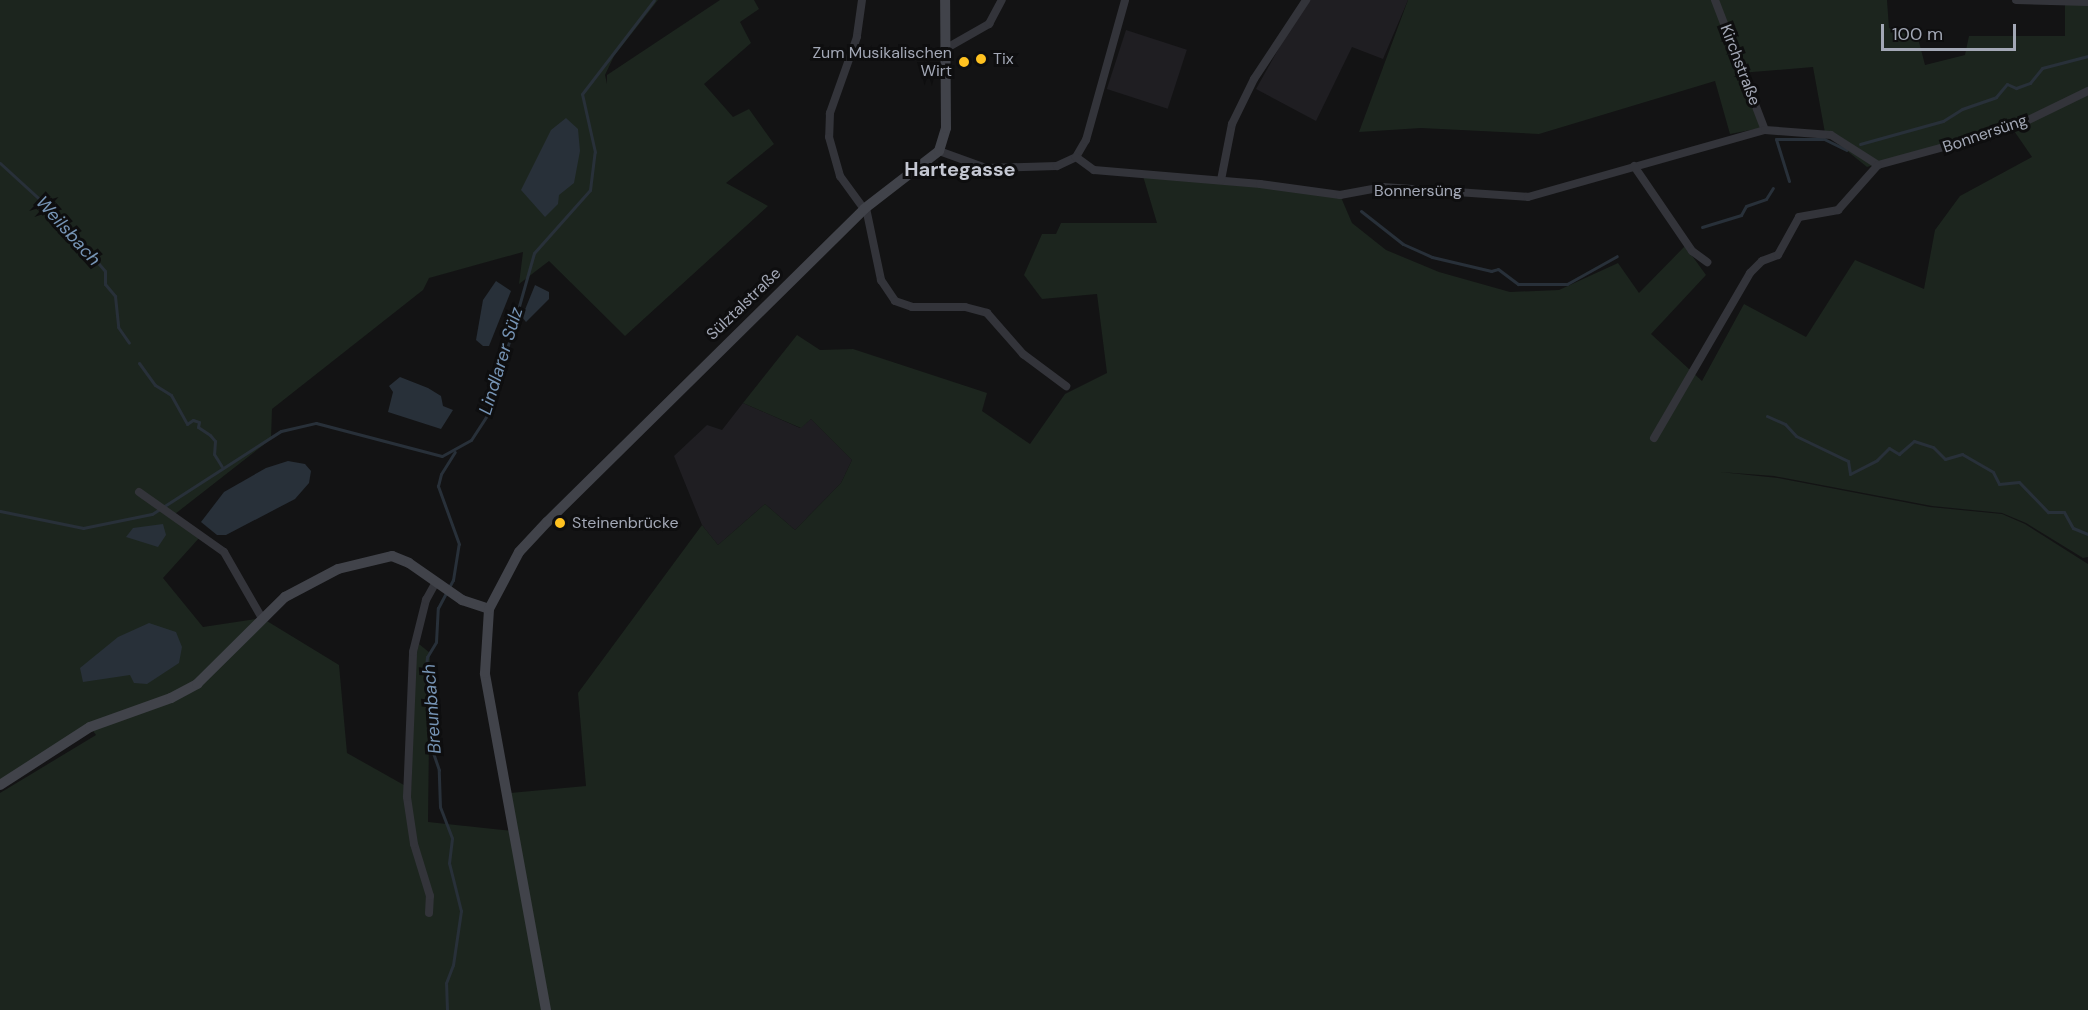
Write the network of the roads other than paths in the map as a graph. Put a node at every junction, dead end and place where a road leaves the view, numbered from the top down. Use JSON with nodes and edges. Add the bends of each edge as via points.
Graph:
{"nodes":[{"id":1,"x":862,"y":0,"type":"edge"},
{"id":2,"x":945,"y":0,"type":"edge"},
{"id":3,"x":1002,"y":0,"type":"edge"},
{"id":4,"x":1125,"y":0,"type":"edge"},
{"id":5,"x":1306,"y":0,"type":"edge"},
{"id":6,"x":1715,"y":0,"type":"edge"},
{"id":7,"x":2016,"y":0,"type":"edge"},
{"id":8,"x":2088,"y":2,"type":"edge"},
{"id":9,"x":945,"y":49,"type":"junction"},
{"id":10,"x":2088,"y":91,"type":"edge"},
{"id":11,"x":1765,"y":130,"type":"junction"},
{"id":12,"x":939,"y":151,"type":"junction"},
{"id":13,"x":1076,"y":158,"type":"junction"},
{"id":14,"x":1878,"y":165,"type":"junction"},
{"id":15,"x":1634,"y":166,"type":"junction"},
{"id":16,"x":1221,"y":180,"type":"junction"},
{"id":17,"x":865,"y":208,"type":"junction"},
{"id":18,"x":1707,"y":262,"type":"dead end"},
{"id":19,"x":1066,"y":386,"type":"dead end"},
{"id":20,"x":1654,"y":438,"type":"dead end"},
{"id":21,"x":140,"y":492,"type":"dead end"},
{"id":22,"x":439,"y":585,"type":"junction"},
{"id":23,"x":489,"y":609,"type":"junction"},
{"id":24,"x":262,"y":618,"type":"junction"},
{"id":25,"x":0,"y":785,"type":"edge"},
{"id":26,"x":429,"y":913,"type":"dead end"},
{"id":27,"x":546,"y":1010,"type":"edge"}],
"edges":[{"from":1,"to":17,"type":"street","via":[[857,38],[830,113],[829,137],[840,176]]},
{"from":2,"to":9,"type":"main road"},
{"from":3,"to":9,"type":"street","via":[[989,24]]},
{"from":4,"to":13,"type":"street","via":[[1086,140]]},
{"from":5,"to":16,"type":"street","via":[[1232,124]]},
{"from":6,"to":11,"type":"street","name":"Kirchstraße"},
{"from":7,"to":8,"type":"street"},
{"from":9,"to":12,"type":"main road","via":[[946,128]]},
{"from":10,"to":14,"type":"street","name":"Bonnersüng","via":[[2010,129]]},
{"from":11,"to":14,"type":"street","name":"Bonnersüng","via":[[1831,135]]},
{"from":11,"to":15,"type":"street","name":"Bonnersüng"},
{"from":12,"to":13,"type":"street","via":[[986,168],[1057,166]]},
{"from":12,"to":17,"type":"main road","name":"Sülztalstraße"},
{"from":13,"to":16,"type":"street","name":"Bonnersüng","via":[[1094,170]]},
{"from":14,"to":20,"type":"street","via":[[1838,210],[1799,217],[1778,255],[1762,261],[1750,273]]},
{"from":15,"to":16,"type":"street","name":"Bonnersüng","via":[[1528,196],[1383,187],[1340,195]]},
{"from":15,"to":18,"type":"street","via":[[1692,252]]},
{"from":17,"to":19,"type":"street","via":[[880,280],[895,301],[912,307],[965,307],[987,313],[1023,354]]},
{"from":17,"to":23,"type":"main road","name":"Sülztalstraße","via":[[540,529],[501,579]]},
{"from":21,"to":24,"type":"street","via":[[224,552]]},
{"from":22,"to":23,"type":"main road"},
{"from":22,"to":24,"type":"main road","via":[[400,559],[365,560],[312,581]]},
{"from":22,"to":26,"type":"street","via":[[426,600],[413,652],[407,797],[414,844],[430,896]]},
{"from":23,"to":27,"type":"main road","via":[[485,673]]},
{"from":24,"to":25,"type":"main road","via":[[197,684],[171,698],[90,727]]}]}
